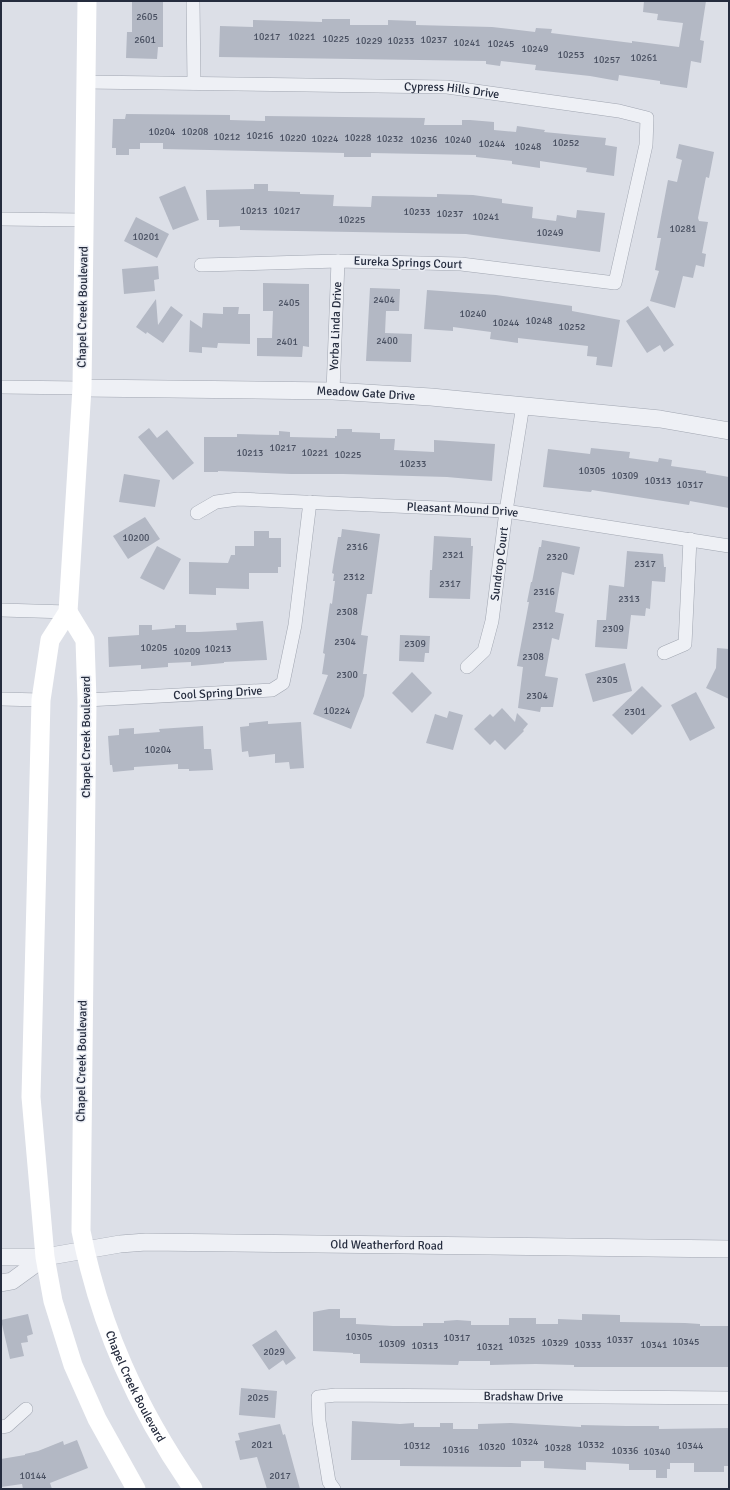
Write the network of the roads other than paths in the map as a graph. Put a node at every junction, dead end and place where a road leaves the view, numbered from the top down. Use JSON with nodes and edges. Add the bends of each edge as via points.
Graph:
{"nodes":[{"id":1,"x":87,"y":1,"type":"edge"},
{"id":2,"x":193,"y":1,"type":"edge"},
{"id":3,"x":85,"y":82,"type":"junction"},
{"id":4,"x":194,"y":83,"type":"junction"},
{"id":5,"x":1,"y":219,"type":"edge"},
{"id":6,"x":84,"y":220,"type":"junction"},
{"id":7,"x":338,"y":261,"type":"junction"},
{"id":8,"x":201,"y":264,"type":"dead end"},
{"id":9,"x":615,"y":283,"type":"joint"},
{"id":10,"x":1,"y":387,"type":"edge"},
{"id":11,"x":82,"y":388,"type":"junction"},
{"id":12,"x":333,"y":391,"type":"junction"},
{"id":13,"x":523,"y":405,"type":"junction"},
{"id":14,"x":729,"y":431,"type":"edge"},
{"id":15,"x":310,"y":502,"type":"junction"},
{"id":16,"x":506,"y":511,"type":"junction"},
{"id":17,"x":197,"y":513,"type":"dead end"},
{"id":18,"x":690,"y":539,"type":"junction"},
{"id":19,"x":729,"y":546,"type":"edge"},
{"id":20,"x":1,"y":610,"type":"edge"},
{"id":21,"x":68,"y":612,"type":"junction"},
{"id":22,"x":664,"y":653,"type":"dead end"},
{"id":23,"x":467,"y":667,"type":"dead end"},
{"id":24,"x":1,"y":699,"type":"edge"},
{"id":25,"x":42,"y":700,"type":"junction"},
{"id":26,"x":87,"y":700,"type":"junction"},
{"id":27,"x":85,"y":1250,"type":"junction"},
{"id":28,"x":729,"y":1250,"type":"edge"},
{"id":29,"x":1,"y":1257,"type":"edge"},
{"id":30,"x":45,"y":1257,"type":"junction"},
{"id":31,"x":1,"y":1283,"type":"edge"},
{"id":32,"x":729,"y":1398,"type":"edge"},
{"id":33,"x":26,"y":1408,"type":"dead end"},
{"id":34,"x":1,"y":1427,"type":"edge"},
{"id":35,"x":136,"y":1489,"type":"edge"},
{"id":36,"x":192,"y":1489,"type":"edge"},
{"id":37,"x":334,"y":1489,"type":"edge"}],
"edges":[{"from":1,"to":3,"type":"main road","name":"Chapel Creek Boulevard"},
{"from":2,"to":4,"type":"street"},
{"from":3,"to":4,"type":"street","name":"Cypress Hills Drive"},
{"from":3,"to":6,"type":"main road","name":"Chapel Creek Boulevard"},
{"from":4,"to":9,"type":"street","name":"Cypress Hills Drive","via":[[447,87],[619,111],[647,118],[646,145]]},
{"from":5,"to":6,"type":"street"},
{"from":6,"to":11,"type":"main road","name":"Chapel Creek Boulevard"},
{"from":7,"to":8,"type":"street","name":"Eureka Springs Court"},
{"from":7,"to":9,"type":"street","name":"Eureka Springs Court","via":[[462,264]]},
{"from":7,"to":12,"type":"street","name":"Yorba Linda Drive"},
{"from":10,"to":11,"type":"street","name":"Meadow Gate Drive"},
{"from":11,"to":12,"type":"street","name":"Meadow Gate Drive"},
{"from":11,"to":21,"type":"main road","name":"Chapel Creek Boulevard"},
{"from":12,"to":13,"type":"street","name":"Meadow Gate Drive"},
{"from":13,"to":14,"type":"street","name":"Meadow Gate Drive","via":[[660,419]]},
{"from":13,"to":16,"type":"street","name":"Sundrop Court"},
{"from":15,"to":16,"type":"street","name":"Pleasant Mound Drive"},
{"from":15,"to":17,"type":"street","name":"Pleasant Mound Drive","via":[[238,499],[216,502]]},
{"from":15,"to":26,"type":"street","name":"Cool Spring Drive","via":[[295,625],[280,687],[272,690]]},
{"from":16,"to":18,"type":"street","name":"Pleasant Mound Drive"},
{"from":16,"to":23,"type":"street","name":"Sundrop Court","via":[[492,620],[484,651]]},
{"from":18,"to":19,"type":"street","name":"Pleasant Mound Drive"},
{"from":18,"to":22,"type":"street","via":[[685,644]]},
{"from":20,"to":21,"type":"street"},
{"from":21,"to":25,"type":"main road","name":"Chapel Creek Boulevard","via":[[50,640]]},
{"from":21,"to":26,"type":"main road","name":"Chapel Creek Boulevard","via":[[85,640]]},
{"from":24,"to":25,"type":"street"},
{"from":25,"to":30,"type":"main road","name":"Chapel Creek Boulevard","via":[[31,1097]]},
{"from":26,"to":27,"type":"main road","name":"Chapel Creek Boulevard","via":[[80,1170],[81,1230]]},
{"from":27,"to":28,"type":"street","name":"Old Weatherford Road","via":[[146,1242]]},
{"from":27,"to":30,"type":"street","name":"Old Weatherford Road"},
{"from":27,"to":36,"type":"main road","name":"Chapel Creek Boulevard","via":[[105,1322],[124,1369],[166,1448]]},
{"from":29,"to":30,"type":"street","name":"Old Weatherford Road"},
{"from":30,"to":31,"type":"street","via":[[12,1281]]},
{"from":30,"to":35,"type":"main road","name":"Chapel Creek Boulevard","via":[[53,1301],[73,1365],[97,1419]]},
{"from":32,"to":37,"type":"street","name":"Bradshaw Drive","via":[[336,1395],[318,1397],[319,1421],[330,1482]]},
{"from":33,"to":34,"type":"street","via":[[7,1426]]}]}
